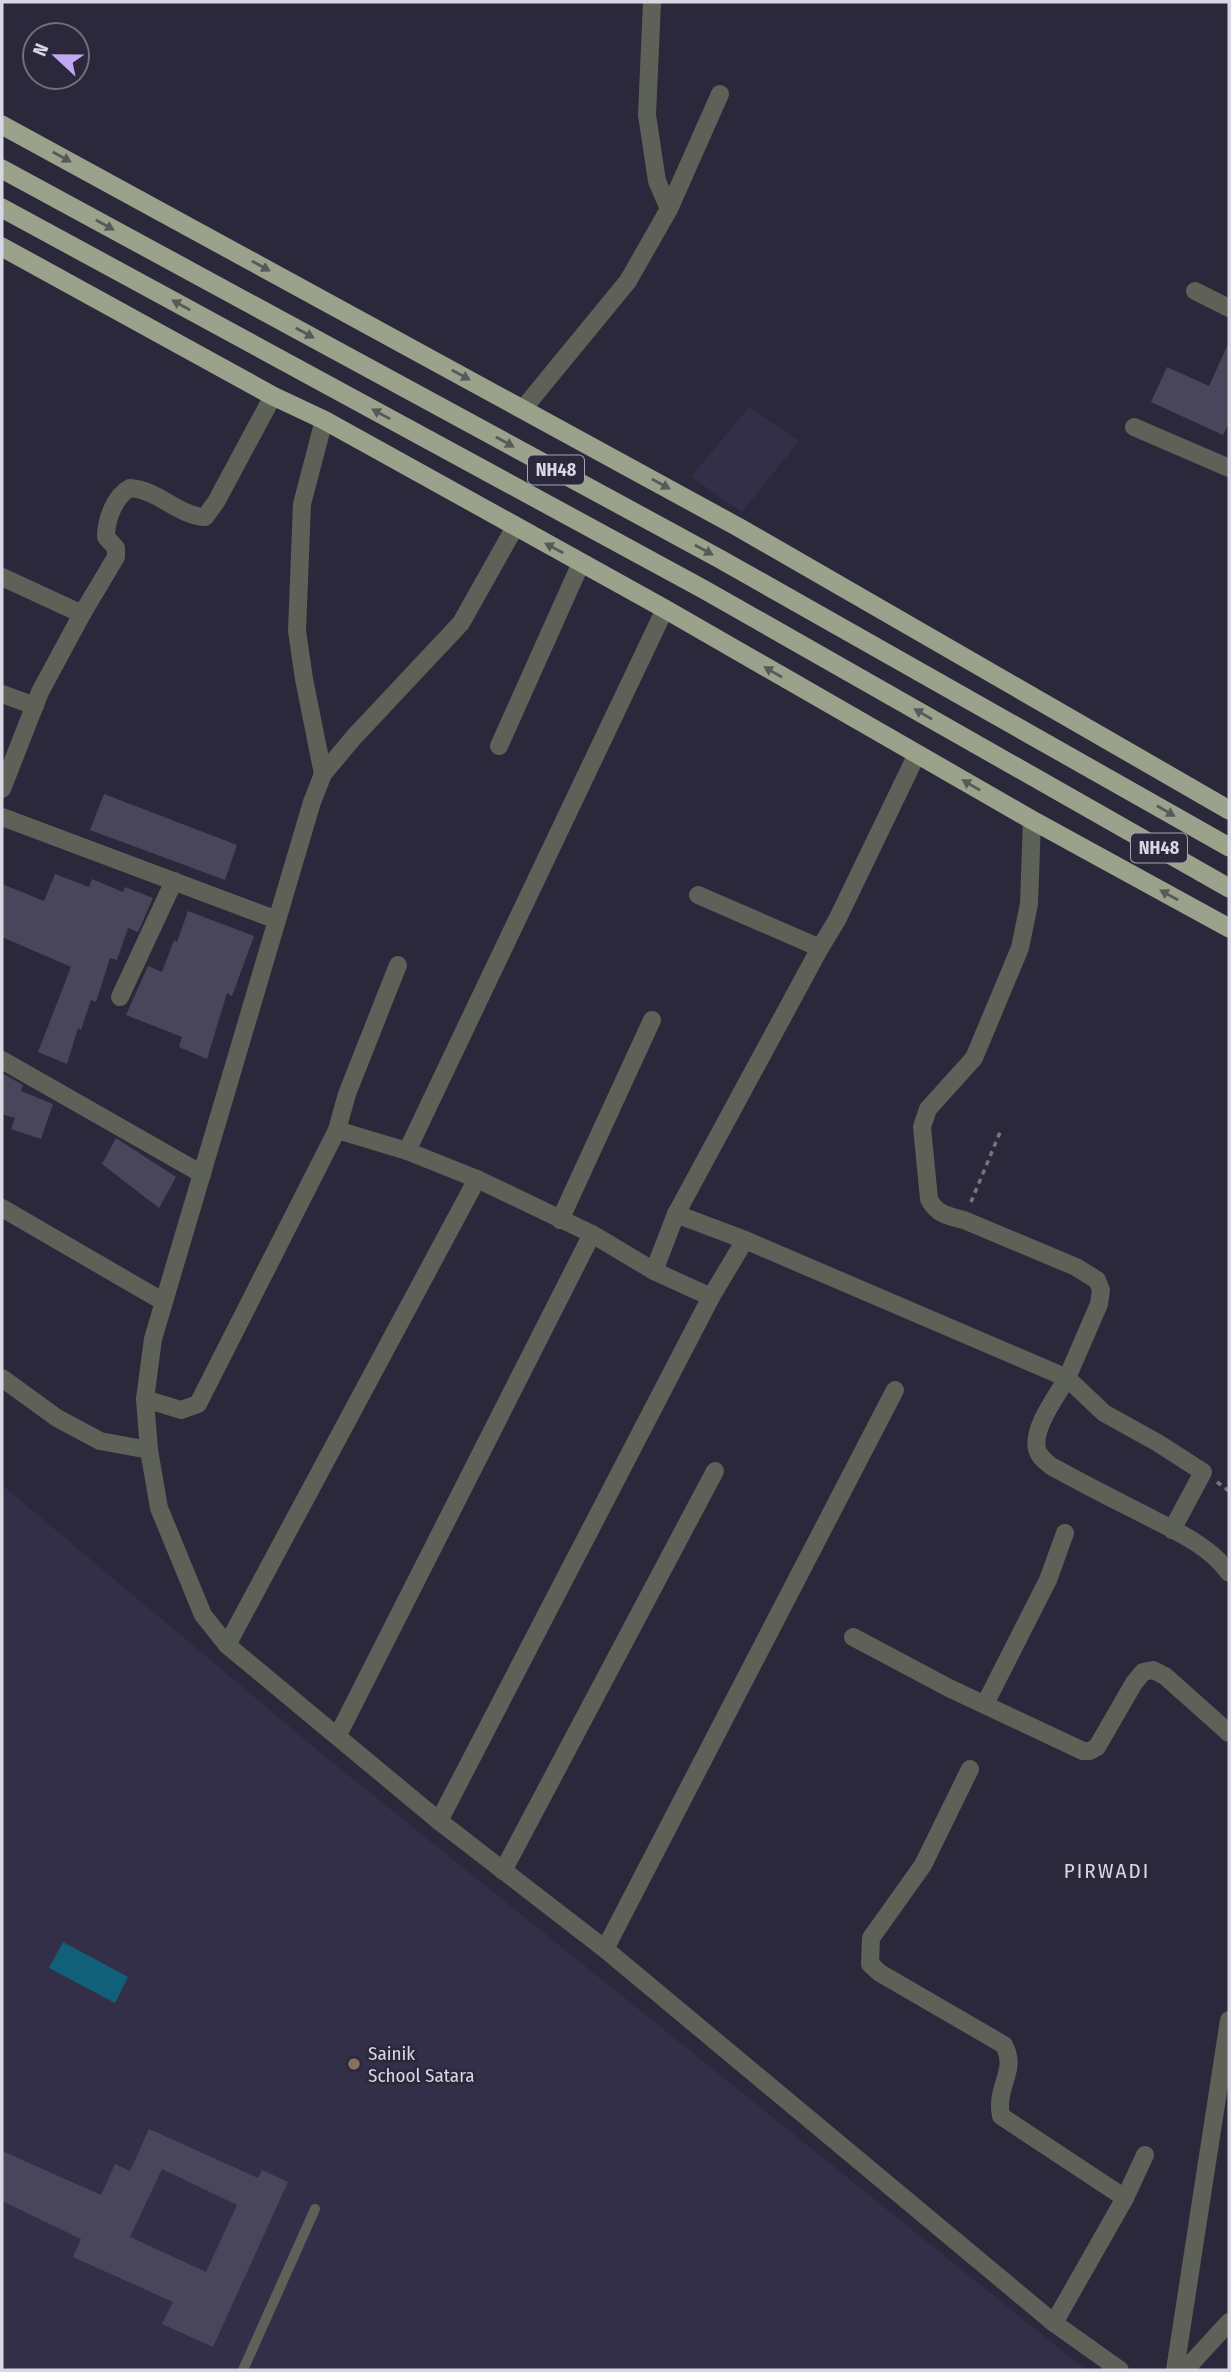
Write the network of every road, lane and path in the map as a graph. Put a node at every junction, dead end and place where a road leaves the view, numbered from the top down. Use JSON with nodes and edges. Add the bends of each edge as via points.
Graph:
{"nodes":[{"id":1,"x":652,"y":2,"type":"edge"},
{"id":2,"x":720,"y":94,"type":"dead end"},
{"id":3,"x":2,"y":124,"type":"edge"},
{"id":4,"x":2,"y":169,"type":"edge"},
{"id":5,"x":2,"y":208,"type":"edge"},
{"id":6,"x":669,"y":209,"type":"junction"},
{"id":7,"x":2,"y":247,"type":"edge"},
{"id":8,"x":1195,"y":291,"type":"dead end"},
{"id":9,"x":1229,"y":309,"type":"edge"},
{"id":10,"x":273,"y":396,"type":"junction"},
{"id":11,"x":523,"y":409,"type":"junction"},
{"id":12,"x":324,"y":420,"type":"junction"},
{"id":13,"x":1134,"y":427,"type":"dead end"},
{"id":14,"x":1229,"y":468,"type":"edge"},
{"id":15,"x":515,"y":527,"type":"junction"},
{"id":16,"x":582,"y":563,"type":"junction"},
{"id":17,"x":2,"y":577,"type":"edge"},
{"id":18,"x":665,"y":609,"type":"junction"},
{"id":19,"x":82,"y":614,"type":"junction"},
{"id":20,"x":2,"y":694,"type":"edge"},
{"id":21,"x":35,"y":706,"type":"junction"},
{"id":22,"x":499,"y":746,"type":"dead end"},
{"id":23,"x":917,"y":754,"type":"junction"},
{"id":24,"x":323,"y":774,"type":"junction"},
{"id":25,"x":2,"y":789,"type":"edge"},
{"id":26,"x":1229,"y":810,"type":"edge"},
{"id":27,"x":2,"y":817,"type":"edge"},
{"id":28,"x":1032,"y":820,"type":"junction"},
{"id":29,"x":1229,"y":847,"type":"edge"},
{"id":30,"x":174,"y":881,"type":"junction"},
{"id":31,"x":1229,"y":888,"type":"edge"},
{"id":32,"x":698,"y":895,"type":"dead end"},
{"id":33,"x":277,"y":920,"type":"junction"},
{"id":34,"x":1229,"y":928,"type":"edge"},
{"id":35,"x":820,"y":947,"type":"junction"},
{"id":36,"x":398,"y":965,"type":"dead end"},
{"id":37,"x":120,"y":997,"type":"dead end"},
{"id":38,"x":653,"y":1020,"type":"dead end"},
{"id":39,"x":2,"y":1060,"type":"edge"},
{"id":40,"x":337,"y":1130,"type":"junction"},
{"id":41,"x":1001,"y":1130,"type":"dead end"},
{"id":42,"x":407,"y":1151,"type":"junction"},
{"id":43,"x":202,"y":1174,"type":"junction"},
{"id":44,"x":477,"y":1179,"type":"junction"},
{"id":45,"x":2,"y":1208,"type":"edge"},
{"id":46,"x":676,"y":1214,"type":"junction"},
{"id":47,"x":560,"y":1220,"type":"junction"},
{"id":48,"x":964,"y":1220,"type":"junction"},
{"id":49,"x":592,"y":1234,"type":"junction"},
{"id":50,"x":745,"y":1240,"type":"junction"},
{"id":51,"x":654,"y":1271,"type":"junction"},
{"id":52,"x":711,"y":1297,"type":"junction"},
{"id":53,"x":164,"y":1302,"type":"junction"},
{"id":54,"x":2,"y":1378,"type":"edge"},
{"id":55,"x":1068,"y":1378,"type":"junction"},
{"id":56,"x":895,"y":1390,"type":"dead end"},
{"id":57,"x":145,"y":1399,"type":"junction"},
{"id":58,"x":149,"y":1450,"type":"junction"},
{"id":59,"x":715,"y":1471,"type":"dead end"},
{"id":60,"x":1172,"y":1530,"type":"junction"},
{"id":61,"x":1065,"y":1533,"type":"dead end"},
{"id":62,"x":1229,"y":1573,"type":"edge"},
{"id":63,"x":853,"y":1637,"type":"dead end"},
{"id":64,"x":227,"y":1645,"type":"junction"},
{"id":65,"x":985,"y":1704,"type":"junction"},
{"id":66,"x":1229,"y":1733,"type":"edge"},
{"id":67,"x":338,"y":1735,"type":"junction"},
{"id":68,"x":970,"y":1769,"type":"dead end"},
{"id":69,"x":439,"y":1821,"type":"junction"},
{"id":70,"x":503,"y":1871,"type":"junction"},
{"id":71,"x":605,"y":1949,"type":"junction"},
{"id":72,"x":1229,"y":2020,"type":"edge"},
{"id":73,"x":1145,"y":2155,"type":"dead end"},
{"id":74,"x":1125,"y":2198,"type":"junction"},
{"id":75,"x":315,"y":2209,"type":"dead end"},
{"id":76,"x":1229,"y":2322,"type":"edge"},
{"id":77,"x":1054,"y":2323,"type":"junction"},
{"id":78,"x":243,"y":2370,"type":"edge"},
{"id":79,"x":1120,"y":2370,"type":"edge"},
{"id":80,"x":1175,"y":2370,"type":"edge"},
{"id":81,"x":1185,"y":2370,"type":"edge"}],
"edges":[{"from":1,"to":6,"type":"street","via":[[647,115],[657,181]]},
{"from":2,"to":6,"type":"street"},
{"from":3,"to":11,"type":"highway","one_way":true},
{"from":4,"to":29,"type":"highway","number":"NH48","one_way":true,"via":[[720,559]]},
{"from":31,"to":5,"type":"highway","number":"NH48","one_way":true,"via":[[703,589]]},
{"from":6,"to":11,"type":"street","via":[[628,281]]},
{"from":7,"to":10,"type":"highway"},
{"from":8,"to":9,"type":"street"},
{"from":10,"to":12,"type":"highway"},
{"from":10,"to":19,"type":"street","via":[[205,517],[191,516],[142,489],[130,488],[118,497],[106,526],[116,557]]},
{"from":11,"to":26,"type":"highway","one_way":true,"via":[[750,533]]},
{"from":12,"to":15,"type":"highway"},
{"from":12,"to":24,"type":"street","via":[[302,504],[297,631]]},
{"from":13,"to":14,"type":"street"},
{"from":16,"to":15,"type":"highway","one_way":true},
{"from":15,"to":24,"type":"street","via":[[461,624]]},
{"from":16,"to":18,"type":"highway"},
{"from":16,"to":22,"type":"street"},
{"from":17,"to":19,"type":"street"},
{"from":23,"to":18,"type":"highway","one_way":true},
{"from":18,"to":42,"type":"street"},
{"from":19,"to":21,"type":"street"},
{"from":20,"to":21,"type":"street"},
{"from":21,"to":25,"type":"street"},
{"from":28,"to":23,"type":"highway","one_way":true},
{"from":23,"to":35,"type":"street"},
{"from":24,"to":33,"type":"street"},
{"from":27,"to":30,"type":"street"},
{"from":34,"to":28,"type":"highway","one_way":true},
{"from":28,"to":48,"type":"street","via":[[1029,904],[1020,948],[974,1058],[928,1109],[922,1127],[933,1209]]},
{"from":30,"to":33,"type":"street"},
{"from":30,"to":37,"type":"street"},
{"from":32,"to":35,"type":"street"},
{"from":33,"to":43,"type":"street"},
{"from":35,"to":46,"type":"street"},
{"from":36,"to":40,"type":"street"},
{"from":38,"to":47,"type":"street"},
{"from":39,"to":43,"type":"street"},
{"from":40,"to":42,"type":"street"},
{"from":40,"to":57,"type":"street","via":[[198,1404],[181,1410]]},
{"from":41,"to":48,"type":"path"},
{"from":42,"to":44,"type":"street"},
{"from":43,"to":53,"type":"street"},
{"from":44,"to":47,"type":"street"},
{"from":44,"to":64,"type":"street"},
{"from":45,"to":53,"type":"street"},
{"from":46,"to":50,"type":"street"},
{"from":46,"to":51,"type":"street"},
{"from":47,"to":49,"type":"street"},
{"from":48,"to":55,"type":"street","via":[[1097,1280],[1099,1304]]},
{"from":49,"to":51,"type":"street"},
{"from":49,"to":67,"type":"street"},
{"from":50,"to":52,"type":"street"},
{"from":50,"to":55,"type":"street"},
{"from":51,"to":52,"type":"street"},
{"from":52,"to":69,"type":"street"},
{"from":53,"to":57,"type":"street","via":[[153,1339]]},
{"from":54,"to":58,"type":"street","via":[[57,1418],[100,1441]]},
{"from":55,"to":60,"type":"street","via":[[1104,1413],[1203,1472]]},
{"from":55,"to":60,"type":"street","via":[[1038,1430],[1041,1457]]},
{"from":56,"to":71,"type":"street"},
{"from":57,"to":58,"type":"street"},
{"from":58,"to":64,"type":"street","via":[[159,1508],[203,1615]]},
{"from":59,"to":70,"type":"street"},
{"from":60,"to":62,"type":"street","via":[[1205,1549]]},
{"from":61,"to":65,"type":"street","via":[[1048,1580]]},
{"from":63,"to":65,"type":"street"},
{"from":64,"to":67,"type":"street"},
{"from":65,"to":66,"type":"street","via":[[1090,1751],[1097,1747],[1143,1672],[1153,1670]]},
{"from":67,"to":69,"type":"street"},
{"from":68,"to":74,"type":"street","via":[[923,1865],[871,1938],[870,1964],[1004,2045],[1009,2064],[998,2101],[1001,2116]]},
{"from":69,"to":70,"type":"street"},
{"from":70,"to":71,"type":"street"},
{"from":71,"to":77,"type":"street"},
{"from":72,"to":80,"type":"street"},
{"from":73,"to":74,"type":"street"},
{"from":74,"to":77,"type":"street"},
{"from":75,"to":78,"type":"lane"},
{"from":76,"to":81,"type":"street"},
{"from":77,"to":79,"type":"street"}]}
